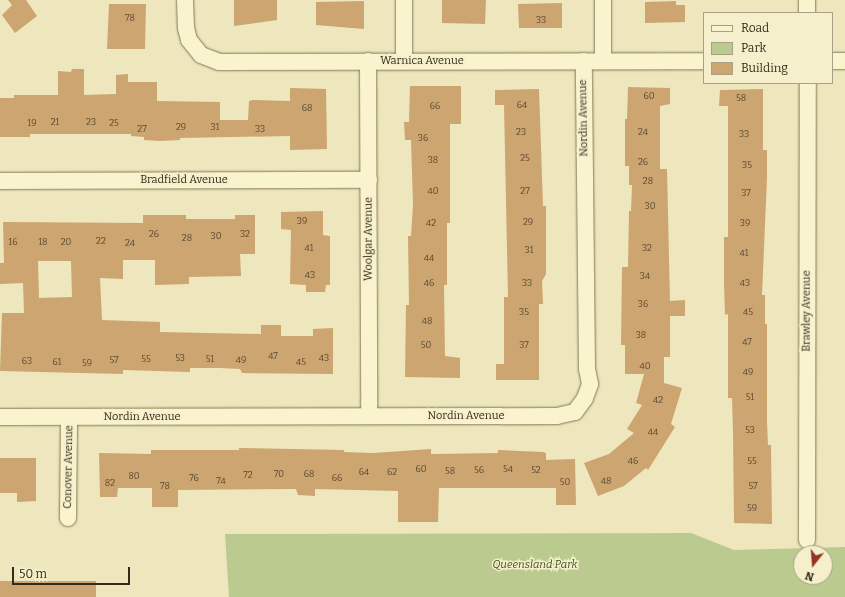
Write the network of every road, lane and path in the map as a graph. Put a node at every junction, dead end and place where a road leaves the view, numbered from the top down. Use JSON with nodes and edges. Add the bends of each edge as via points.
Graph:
{"nodes":[{"id":1,"x":185,"y":0,"type":"edge"},
{"id":2,"x":404,"y":0,"type":"edge"},
{"id":3,"x":602,"y":0,"type":"edge"},
{"id":4,"x":807,"y":0,"type":"edge"},
{"id":5,"x":807,"y":12,"type":"edge"},
{"id":6,"x":368,"y":61,"type":"junction"},
{"id":7,"x":404,"y":61,"type":"junction"},
{"id":8,"x":584,"y":61,"type":"junction"},
{"id":9,"x":603,"y":61,"type":"junction"},
{"id":10,"x":703,"y":61,"type":"edge"},
{"id":11,"x":833,"y":61,"type":"edge"},
{"id":12,"x":845,"y":61,"type":"edge"},
{"id":13,"x":808,"y":84,"type":"edge"},
{"id":14,"x":369,"y":180,"type":"junction"},
{"id":15,"x":0,"y":181,"type":"edge"},
{"id":16,"x":369,"y":416,"type":"junction"},
{"id":17,"x":0,"y":417,"type":"edge"},
{"id":18,"x":69,"y":417,"type":"junction"},
{"id":19,"x":68,"y":518,"type":"dead end"},
{"id":20,"x":806,"y":540,"type":"dead end"}],
"edges":[{"from":1,"to":6,"type":"street","name":"Warnica Avenue","via":[[189,40],[201,55],[213,61]]},
{"from":2,"to":7,"type":"street"},
{"from":3,"to":9,"type":"street"},
{"from":4,"to":5,"type":"street"},
{"from":6,"to":7,"type":"street","name":"Warnica Avenue"},
{"from":6,"to":14,"type":"street","name":"Woolgar Avenue"},
{"from":7,"to":8,"type":"street","name":"Warnica Avenue"},
{"from":8,"to":9,"type":"street","name":"Warnica Avenue"},
{"from":8,"to":16,"type":"street","name":"Nordin Avenue","via":[[587,369],[590,384],[583,402],[576,412],[564,416]]},
{"from":9,"to":10,"type":"street","name":"Warnica Avenue"},
{"from":11,"to":12,"type":"street"},
{"from":13,"to":20,"type":"street","name":"Brawley Avenue"},
{"from":14,"to":15,"type":"street","name":"Bradfield Avenue"},
{"from":14,"to":16,"type":"street","name":"Woolgar Avenue"},
{"from":16,"to":18,"type":"street","name":"Nordin Avenue"},
{"from":17,"to":18,"type":"street","name":"Nordin Avenue"},
{"from":18,"to":19,"type":"street","name":"Conover Avenue"}]}
